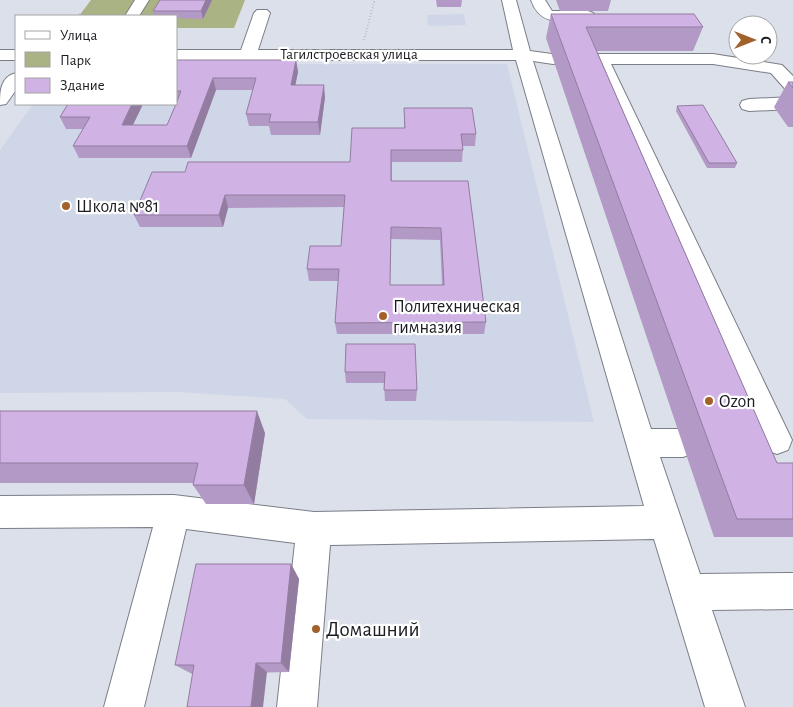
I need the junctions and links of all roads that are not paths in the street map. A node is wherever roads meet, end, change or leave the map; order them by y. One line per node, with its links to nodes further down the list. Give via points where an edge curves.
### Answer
1 (142, 0): 5 (street)
2 (509, 0): 9 (street)
3 (538, 0): 6 (street, via 548,15)
4 (262, 14): 8 (street)
5 (133, 15)
6 (589, 16)
7 (178, 54): 8 (street, Тагилстроевская улица)
8 (248, 54): 9 (street, Тагилстроевская улица)
9 (523, 54): 12 (street, Тагилстроевская улица); 20 (street)
10 (0, 55): 11 (street)
11 (15, 55)
12 (553, 59)
13 (15, 79): 15 (street)
14 (793, 87): 18 (street, via 776,69 722,59 592,59)
15 (0, 100)
16 (793, 103): 17 (street)
17 (749, 105)
18 (785, 440): 19 (street)
19 (745, 441)
20 (640, 443): 21 (street); 24 (street)
21 (683, 443)
22 (174, 510): 23 (street); 25 (street); 28 (street)
23 (0, 512)
24 (665, 522): 25 (street); 27 (street)
25 (314, 529): 29 (street)
26 (793, 591): 27 (street)
27 (689, 592): 30 (street)
28 (124, 707)
29 (297, 707)
30 (725, 707)

